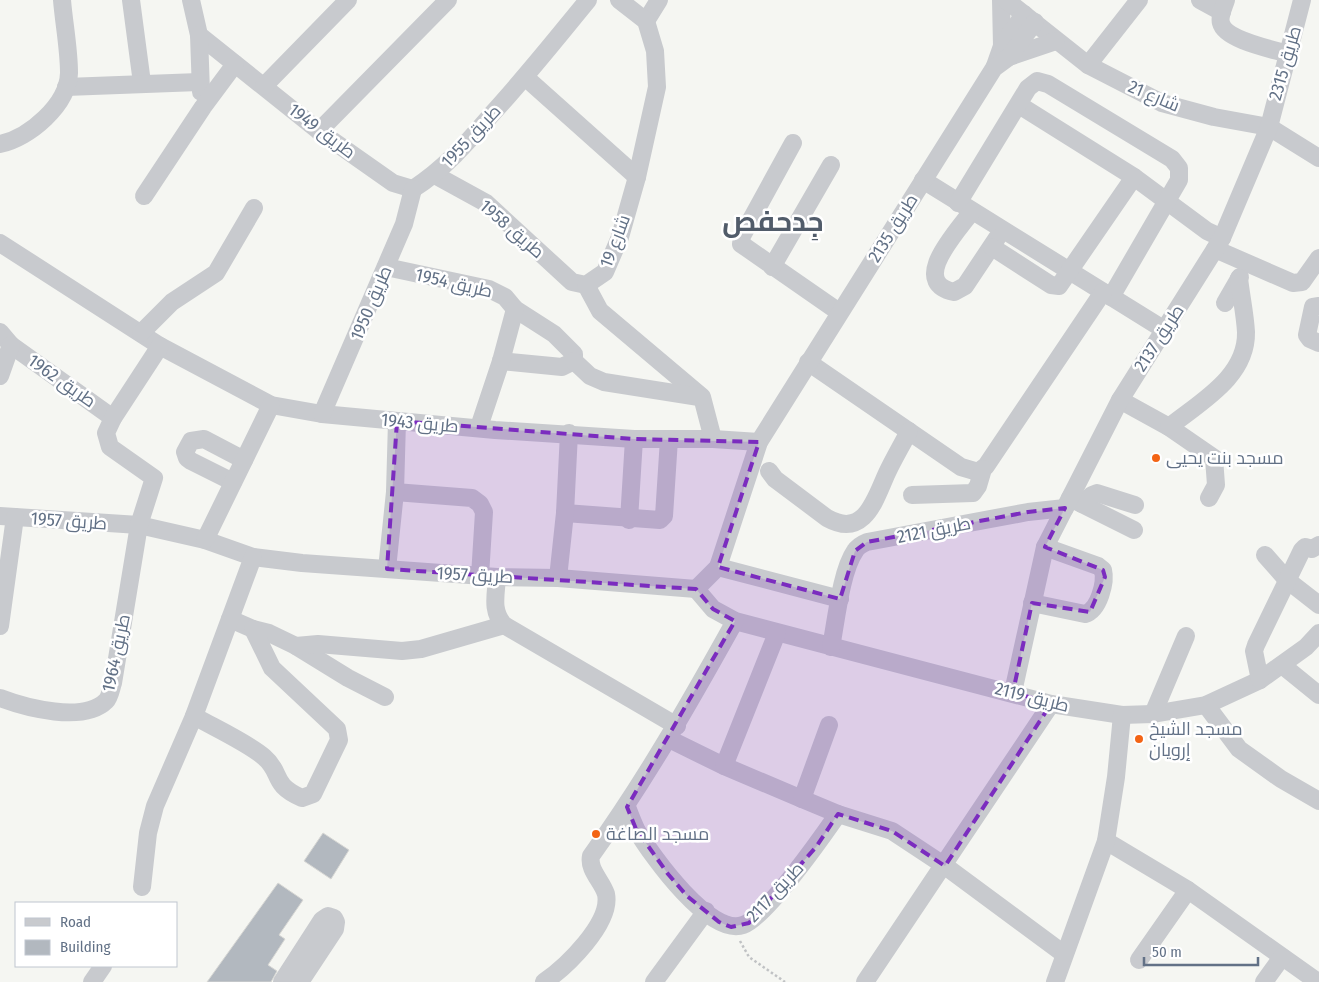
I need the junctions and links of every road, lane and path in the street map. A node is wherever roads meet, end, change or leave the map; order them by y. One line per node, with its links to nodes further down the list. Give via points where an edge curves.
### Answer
1 (62, 0): 28 (street, via 69,74)
2 (131, 0): 26 (street)
3 (191, 0): 18 (street)
4 (348, 0): 15 (street)
5 (448, 0): 32 (street)
6 (588, 0): 24 (street, طريق 1955)
7 (619, 0): 17 (street)
8 (659, 0): 17 (street)
9 (1001, 0): 20 (street)
10 (1006, 0): 16 (street, شارع 21)
11 (1139, 0): 23 (street)
12 (1200, 0): 14 (street)
13 (1302, 0): 21 (street, طريق 2315)
14 (1224, 6): 21 (street, via 1220,21 1223,29 1232,36)
15 (329, 8): 27 (street)
16 (1030, 18): 19 (street, شارع 21); 20 (street)
17 (646, 21): 38 (street, شارع 19, via 654,51 657,87)
18 (199, 35): 22 (street, طريق 1949); 25 (street)
19 (1056, 41): 20 (street); 23 (street, شارع 21)
20 (1006, 52): 40 (street, طريق 2135)
21 (1288, 54): 31 (street, طريق 2315)
22 (236, 64): 27 (street, طريق 1949); 30 (street)
23 (1088, 64): 31 (street, شارع 21, via 1162,103)
24 (525, 78): 37 (street, طريق 1955); 38 (street)
25 (199, 82): 26 (street); 30 (street)
26 (142, 83): 28 (street)
27 (264, 86): 32 (street, طريق 1949)
28 (66, 87): 34 (street, via 31,131)
29 (1019, 105): 39 (street); 43 (street, via 1030,85 1041,81 1172,159 1180,174); 44 (street)
30 (203, 107): 42 (street)
31 (1269, 127): 35 (street, شارع 21); 48 (street, طريق 2137)
32 (319, 131): 41 (street, طريق 1949, via 394,183)
33 (793, 143): 52 (street, via 741,240 744,248)
34 (0, 144)
35 (1319, 158)
36 (830, 165): 52 (street)
37 (435, 175): 41 (street, طريق 1955); 55 (street, طريق 1958, via 486,203 572,282)
38 (637, 177): 55 (street, شارع 19, via 620,237 605,272)
39 (1134, 177): 43 (street); 54 (street)
40 (923, 180): 44 (street); 60 (street, طريق 2135)
41 (413, 189): 51 (street, طريق 1950, via 407,215)
42 (144, 196)
43 (1167, 201): 48 (street); 56 (street)
44 (965, 207): 46 (street); 49 (street, via 935,265 937,284 947,290 960,291)
45 (254, 208): 62 (street, via 216,273 172,302)
46 (1002, 230): 49 (street); 54 (street)
47 (0, 243): 62 (street, طريق 1943)
48 (1219, 243): 53 (street); 61 (street, طريق 2137)
49 (992, 247): 54 (street, via 1055,287 1062,284)
50 (1319, 258): 53 (street, via 1302,282 1293,283)
51 (386, 267): 59 (street, طريق 1954, via 489,289 505,296); 73 (street, طريق 1950)
52 (772, 267): 60 (street)
53 (1243, 271): 57 (street); 77 (street, via 1246,331 1236,367 1230,379)
54 (1071, 272): 56 (street)
55 (586, 285): 70 (street, شارع 19, via 600,311)
56 (1107, 295): 61 (street); 86 (street)
57 (1225, 303)
58 (1319, 306): 64 (street, via 1313,307 1307,335)
59 (514, 309): 66 (street, طريق 1954); 67 (street, طريق 1954, via 560,339 572,350)
60 (839, 312): 68 (street, طريق 2135)
61 (1163, 329): 71 (street, طريق 2137)
62 (141, 333): 65 (street, طريق 1943)
63 (5, 339): 69 (street, طريق 1962); 74 (street, طريق 1962)
64 (1319, 343)
65 (160, 346): 72 (street, طريق 1943); 74 (street)
66 (501, 361): 67 (street, via 562,367); 76 (street, طريق 1954)
67 (574, 361): 70 (street, طريق 1954, via 590,376 604,382)
68 (808, 362): 78 (street); 83 (street, طريق 2135)
69 (0, 376)
70 (702, 397): 82 (street)
71 (1120, 400): 77 (street); 91 (street, طريق 2137)
72 (271, 406): 73 (street, طريق 1943); 84 (street)
73 (322, 414): 75 (street, طريق 1943)
74 (113, 418): 96 (street, via 106,433 110,447 154,478)
75 (397, 421): 76 (street, طريق 1943); 88 (street)
76 (479, 427): 79 (street, طريق 1943)
77 (1169, 427): 90 (street, via 1214,458 1216,485)
78 (909, 431): 85 (street, via 874,504 863,517 845,524 826,518 769,471); 86 (street, via 966,470)
79 (569, 433): 80 (street, طريق 1943); 93 (street)
80 (634, 439): 81 (street, طريق 1943); 95 (street)
81 (669, 439): 82 (street, طريق 1943); 95 (street, via 664,516 660,520)
82 (713, 439): 83 (street, طريق 1943)
83 (759, 442): 85 (street)
84 (244, 460): 87 (street); 87 (street, via 204,439 191,441 185,452 191,461)
85 (753, 462): 103 (street)
86 (983, 470): 89 (street, via 972,493)
87 (233, 482): 98 (street)
88 (395, 492): 104 (street); 105 (street, via 472,498 480,504 484,512)
89 (912, 496)
90 (1209, 498)
91 (1072, 503): 92 (street, طريق 2121, via 1097,493); 97 (street); 100 (street, طريق 2137); 109 (street, طريق 2121, via 867,542 855,551)
92 (1135, 505)
93 (565, 513): 95 (street); 106 (street)
94 (7, 516): 96 (street, طريق 1957); 112 (street)
95 (629, 520)
96 (139, 526): 98 (street, طريق 1957); 127 (street, طريق 1964, via 108,699 88,712 76,714)
97 (1134, 530)
98 (205, 540): 102 (street, طريق 1957)
99 (1319, 545): 107 (street, via 1302,550)
100 (1045, 547): 110 (street, طريق 2137); 110 (street, via 1098,566 1105,577 1095,608 1085,614)
101 (1265, 555): 107 (street)
102 (253, 557): 104 (street, طريق 1957); 113 (street)
103 (718, 567): 108 (street); 109 (street)
104 (387, 569): 105 (street, طريق 1957)
105 (489, 576): 106 (street, طريق 1957); 115 (street, via 494,609)
106 (558, 578): 108 (street, طريق 1957)
107 (1287, 580): 111 (street); 123 (street, via 1254,651)
108 (696, 589): 114 (street, طريق 2119, via 713,609)
109 (840, 599): 121 (street, طريق 2121)
110 (1032, 603): 124 (street, طريق 2137)
111 (1319, 605)
112 (1, 618)
113 (230, 619): 116 (street); 132 (street)
114 (735, 621): 117 (street, طريق 2119); 134 (street)
115 (504, 625): 120 (street, via 422,649 318,644); 134 (street)
116 (253, 629): 120 (street); 132 (street, via 272,668 339,734 313,794 302,798 289,792 279,784 265,758)
117 (777, 633): 121 (street, طريق 2119); 135 (street)
118 (1319, 633): 122 (street, طريق 2119)
119 (1186, 636): 130 (street)
120 (296, 646): 126 (street)
121 (831, 647): 124 (street, طريق 2119)
122 (1282, 665): 123 (street, طريق 2119); 125 (street)
123 (1260, 680): 129 (street, طريق 2119)
124 (1013, 692): 128 (street, طريق 2119)
125 (1319, 695)
126 (385, 697)
127 (0, 698)
128 (1051, 704): 131 (street, طريق 2119); 141 (street)
129 (1206, 705): 130 (street, طريق 2119); 137 (street, via 1239,749)
130 (1152, 714): 131 (street, طريق 2119)
131 (1122, 715): 140 (street)
132 (194, 716): 142 (street, via 155,806)
133 (829, 725): 136 (street)
134 (673, 732): 135 (street); 138 (street)
135 (724, 766): 136 (street)
136 (802, 799): 139 (street)
137 (1319, 801)
138 (627, 807): 144 (street, طريق 2117, via 636,829 668,874 687,896); 154 (street, via 591,856 591,866 606,893 602,921 578,950)
139 (838, 814): 141 (street, via 892,831); 145 (street, طريق 2117, via 816,847 762,911 749,923)
140 (1106, 841): 143 (street); 146 (street)
141 (945, 866): 146 (street); 157 (street)
142 (142, 887)
143 (1188, 890): 147 (street); 148 (street)
144 (706, 911): 145 (street, طريق 2117); 155 (street)
145 (731, 927): 156 (path, via 749,957)
146 (1064, 954): 158 (street)
147 (1282, 957): 150 (street); 159 (street)
148 (1139, 960)
149 (102, 967): 151 (street)
150 (1317, 979)
151 (92, 982)
152 (282, 982): 153 (street, via 322,920 328,916 334,918 335,929)
153 (300, 982)
154 (544, 982)
155 (654, 982)
156 (785, 982)
157 (865, 982)
158 (1055, 982)
159 (1264, 982)

